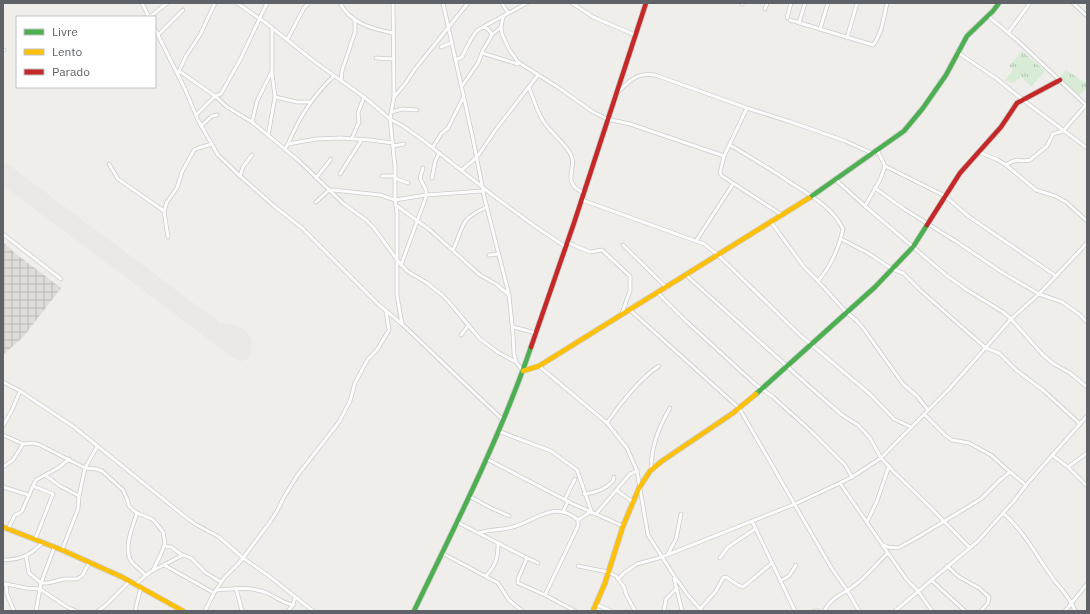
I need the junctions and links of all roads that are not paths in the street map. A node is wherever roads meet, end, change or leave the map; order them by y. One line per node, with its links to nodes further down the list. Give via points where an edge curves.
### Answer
1 (142, 3): 29 (street)
2 (167, 3): 30 (street)
3 (215, 3): 59 (street)
4 (237, 3): 34 (street)
5 (267, 3): 34 (street)
6 (309, 3): 49 (street)
7 (340, 3): 35 (street)
8 (393, 3): 43 (street)
9 (442, 3): 41 (street)
10 (468, 3): 41 (street)
11 (502, 3): 28 (street)
12 (527, 3): 28 (street)
13 (572, 3): 25 (street)
14 (581, 3): 25 (street)
15 (646, 3): 46 (street)
16 (767, 3): 27 (street)
17 (791, 3): 36 (street, via 788,19)
18 (805, 3): 36 (street)
19 (828, 3): 40 (street)
20 (857, 3): 48 (street)
21 (888, 3): 48 (street, via 874,44)
22 (999, 3): 31 (street)
23 (1030, 3): 44 (street)
24 (1074, 3): 32 (street)
25 (578, 7): 46 (street, via 593,17)
26 (183, 10): 47 (street)
27 (765, 10)
28 (508, 13): 33 (street)
29 (148, 16)
30 (150, 16)
31 (988, 16): 44 (street); 52 (street, via 967,36)
32 (1087, 16)
33 (503, 17): 37 (street); 38 (street)
34 (260, 19): 39 (street); 67 (street, via 224,90)
35 (355, 21): 43 (street); 63 (street, via 355,32)
36 (799, 23): 40 (street)
37 (482, 27): 45 (street, via 487,28); 56 (street, via 476,32 462,57)
38 (501, 27): 45 (street); 57 (street, via 508,47)
39 (272, 28): 49 (street); 58 (street)
40 (820, 29): 48 (street)
41 (448, 30): 50 (street); 71 (street)
42 (156, 31): 47 (street)
43 (393, 33): 55 (street)
44 (1008, 33): 62 (street)
45 (492, 35): 53 (street)
46 (635, 35): 66 (street)
47 (158, 36): 59 (street)
48 (847, 38)
49 (287, 40): 61 (street)
50 (451, 42): 51 (street); 56 (street)
51 (441, 47)
52 (957, 52): 72 (street); 96 (street, via 946,76 906,129)
53 (482, 53): 57 (street); 64 (street)
54 (376, 58): 55 (street)
55 (393, 59): 71 (street)
56 (456, 60): 64 (street)
57 (520, 64): 60 (street)
58 (272, 71): 69 (street); 82 (street, via 257,101)
59 (179, 72): 67 (street); 78 (street)
60 (538, 75): 65 (street); 81 (street)
61 (334, 76): 63 (street); 73 (street)
62 (1060, 80): 72 (street); 74 (street)
63 (341, 81): 70 (street)
64 (462, 86): 68 (street)
65 (529, 88): 101 (street); 120 (street, via 545,124 571,155 572,181 576,190)
66 (617, 93): 75 (street, via 641,74 655,75); 81 (street)
67 (215, 96): 78 (street); 82 (street, via 227,108)
68 (464, 96): 93 (street, via 448,128 440,134); 101 (street)
69 (275, 97): 73 (street); 85 (street)
70 (364, 97): 80 (street); 86 (street, via 358,113 359,122)
71 (394, 97): 77 (street)
72 (1023, 100): 84 (street); 97 (street, via 1017,103 1002,127)
73 (310, 102): 89 (street)
74 (1086, 105): 84 (street)
75 (747, 108): 92 (street); 96 (street)
76 (418, 110): 77 (street, via 402,109)
77 (392, 112): 80 (street)
78 (196, 115): 83 (street)
79 (217, 115): 83 (street, via 212,116)
80 (390, 119): 90 (street); 93 (street)
81 (607, 119): 100 (street, via 630,124); 120 (street)
82 (252, 122): 85 (street)
83 (201, 126): 88 (street)
84 (1063, 131): 94 (street); 104 (street, via 1053,134 1046,146 1030,160 1015,159)
85 (268, 136): 95 (street)
86 (352, 138): 87 (street); 89 (street, via 316,139)
87 (362, 139): 90 (street); 108 (street)
88 (212, 144): 109 (street, via 218,155); 130 (street, via 194,150)
89 (288, 144): 95 (street)
90 (393, 144): 91 (street); 111 (street)
91 (404, 144)
92 (730, 145): 100 (street); 122 (street)
93 (433, 147): 98 (street)
94 (1087, 148)
95 (285, 149): 112 (street)
96 (875, 152): 105 (street); 114 (street)
97 (979, 152): 104 (street); 123 (street, via 960,173)
98 (439, 153): 107 (street); 113 (street)
99 (252, 155): 109 (street)
100 (724, 156): 116 (street, via 720,173)
101 (477, 157): 107 (street); 119 (street)
102 (331, 159): 112 (street)
103 (109, 164): 130 (street, via 118,179)
104 (1006, 165): 133 (street, via 1036,190 1066,202)
105 (885, 166): 117 (street); 123 (street)
106 (423, 168): 121 (street, via 420,178)
107 (462, 170): 119 (street)
108 (340, 174)
109 (240, 176): 160 (street, via 302,228)
110 (382, 176): 111 (street)
111 (395, 177): 115 (street); 124 (street)
112 (316, 178): 118 (street)
113 (432, 178)
114 (836, 180): 122 (street); 128 (street)
115 (408, 183)
116 (733, 184): 131 (street); 139 (street)
117 (875, 188): 128 (street); 135 (street)
118 (329, 190): 124 (street, via 380,195); 126 (street); 148 (street, via 374,228)
119 (483, 190): 121 (street); 129 (street); 141 (street, via 536,227)
120 (584, 193): 125 (street)
121 (426, 195): 124 (street); 132 (street)
122 (812, 196): 131 (street); 138 (street, via 841,224)
123 (945, 196): 135 (street); 152 (street, via 968,216)
124 (395, 200): 127 (street)
125 (582, 200): 139 (street); 141 (street)
126 (316, 202)
127 (397, 206): 132 (street); 148 (street)
128 (865, 206): 143 (street)
129 (487, 207): 144 (street, via 474,213 464,222); 145 (street)
130 (164, 211): 137 (street)
131 (782, 215): 134 (street)
132 (417, 221): 144 (street); 149 (street)
133 (1087, 221)
134 (771, 222): 147 (street); 154 (street, via 804,266)
135 (928, 224): 143 (street); 157 (street)
136 (3, 234): 153 (street)
137 (168, 237)
138 (841, 239): 150 (street); 154 (street, via 826,271)
139 (696, 241): 147 (street)
140 (1087, 243): 152 (street)
141 (567, 244): 162 (street, via 590,252 602,250 630,276 630,291); 168 (street)
142 (623, 245): 155 (street)
143 (913, 247): 150 (street); 163 (street, via 946,276)
144 (453, 250): 158 (street, via 480,275)
145 (498, 254): 146 (street); 158 (street)
146 (490, 255)
147 (718, 255): 151 (street); 170 (street)
148 (398, 261): 149 (street); 165 (street, via 397,295)
149 (401, 265): 166 (street, via 407,272 441,294)
150 (892, 269): 161 (street); 171 (street, via 907,276)
151 (686, 275): 155 (street); 175 (street)
152 (1056, 276): 157 (street)
153 (61, 279)
154 (818, 280): 161 (street)
155 (666, 288): 156 (street)
156 (658, 293): 159 (street); 179 (street)
157 (1040, 294): 163 (street); 164 (street, via 1062,302)
158 (509, 295): 167 (street)
159 (630, 310): 162 (street); 182 (street)
160 (386, 311): 165 (street); 258 (street, via 389,330 363,368 339,422 297,476 274,518)
161 (846, 312): 170 (street); 183 (street, via 863,328 903,384 918,396)
162 (622, 315): 173 (street)
163 (1011, 319): 171 (street); 178 (street, via 1043,355)
164 (1087, 322)
165 (402, 324): 186 (street)
166 (469, 325): 169 (street); 172 (street, via 480,339 499,354)
167 (512, 328): 168 (street); 172 (street)
168 (536, 333): 176 (street)
169 (461, 335)
170 (810, 344): 175 (street); 190 (street, via 871,395 894,419)
171 (986, 348): 183 (street); 188 (street, via 999,353)
172 (516, 362): 176 (street)
173 (539, 366): 176 (street); 187 (street)
174 (660, 366): 187 (street, via 629,395)
175 (786, 366): 179 (street); 197 (street, via 842,415 858,425 870,438)
176 (523, 371): 186 (street)
177 (3, 382): 180 (street)
178 (1087, 387)
179 (762, 390): 182 (street); 209 (street, via 812,432 845,465)
180 (20, 391): 189 (street); 194 (street, via 74,427)
181 (670, 408): 204 (street, via 655,439)
182 (740, 408): 204 (street); 226 (street)
183 (928, 410): 184 (street)
184 (924, 414): 190 (street); 206 (street, via 952,440 978,447)
185 (1087, 416): 188 (street)
186 (503, 420): 191 (street)
187 (607, 423): 205 (street, via 629,450)
188 (1080, 424): 196 (street)
189 (3, 426)
190 (911, 427): 197 (street)
191 (498, 431): 198 (street); 219 (street, via 556,454 576,470)
192 (3, 436): 193 (street)
193 (23, 444): 199 (street, via 40,445); 201 (street, via 13,460)
194 (97, 447): 203 (street); 258 (street, via 183,515 214,534)
195 (1087, 452): 202 (street)
196 (1052, 455): 202 (street); 212 (street)
197 (881, 458): 200 (street); 209 (street)
198 (486, 459): 223 (street); 224 (street)
199 (69, 460): 203 (street); 207 (street)
200 (889, 466): 236 (street); 238 (street)
201 (3, 467)
202 (1068, 467): 215 (street)
203 (85, 468): 222 (street); 229 (street, via 102,471 116,482 126,495 129,506)
204 (651, 470): 217 (street)
205 (637, 471): 217 (street); 218 (street, via 630,474)
206 (1010, 472): 212 (street); 236 (street, via 981,499)
207 (45, 475): 213 (street, via 37,479); 222 (street)
208 (614, 477): 214 (street)
209 (852, 477): 211 (street)
210 (575, 479): 224 (street)
211 (840, 483): 226 (street); 238 (street)
212 (1026, 485): 230 (street)
213 (33, 486): 221 (street); 244 (street, via 53,494)
214 (608, 486): 219 (street); 220 (street)
215 (1087, 486)
216 (3, 487): 221 (street)
217 (640, 488): 225 (street); 257 (street, via 648,535)
218 (616, 490): 220 (street); 225 (street)
219 (584, 494): 228 (street)
220 (612, 494): 231 (street)
221 (29, 495): 241 (street, via 22,511 15,515)
222 (79, 496): 251 (street, via 78,509)
223 (469, 496): 233 (street); 237 (street)
224 (566, 500): 227 (street); 228 (street)
225 (633, 502): 239 (street)
226 (795, 504): 235 (street); 286 (street)
227 (563, 512): 234 (street); 243 (street, via 551,511 513,527)
228 (591, 512): 231 (street); 234 (street)
229 (137, 513): 248 (street, via 152,519 162,530); 272 (street, via 130,535 129,549 131,560)
230 (1003, 513): 250 (street); 291 (street, via 1014,522)
231 (596, 514): 239 (street)
232 (681, 514): 253 (street, via 676,539)
233 (509, 516)
234 (578, 520): 289 (street, via 578,526)
235 (752, 521): 242 (street); 253 (street)
236 (944, 521): 247 (street, via 902,546 892,548); 250 (street)
237 (457, 522): 243 (street); 252 (street)
238 (867, 522): 247 (street)
239 (623, 526): 270 (street)
240 (3, 527): 241 (street)
241 (8, 529): 244 (street)
242 (755, 529): 260 (street, via 728,547); 264 (street)
243 (479, 533): 246 (street)
244 (36, 540): 245 (street)
245 (42, 543): 249 (street); 255 (street)
246 (498, 543): 259 (street); 273 (street, via 498,556)
247 (883, 545): 254 (street)
248 (165, 546): 256 (street, via 171,547); 269 (street)
249 (54, 548): 251 (street); 279 (street)
250 (970, 548): 268 (street)
251 (62, 550): 262 (street)
252 (442, 553): 273 (street); 305 (street)
253 (668, 554): 257 (street)
254 (888, 554): 286 (street, via 856,585); 288 (street)
255 (26, 556): 261 (street); 279 (street, via 29,573)
256 (182, 556): 265 (street); 278 (street, via 191,558 206,574)
257 (662, 557): 271 (street); 274 (street, via 636,564)
258 (243, 558): 278 (street); 290 (street)
259 (527, 558): 263 (street); 289 (street, via 518,583)
260 (720, 558)
261 (3, 560)
262 (89, 563): 276 (street); 279 (street, via 82,576 77,579)
263 (538, 563)
264 (772, 563): 277 (street); 294 (street, via 743,587 724,577)
265 (164, 565): 269 (street); 287 (street)
266 (796, 565): 277 (street, via 789,576)
267 (578, 566): 270 (street)
268 (947, 566): 275 (street); 321 (street, via 989,597 988,603)
269 (153, 570): 272 (street)
270 (608, 572): 274 (street); 293 (street)
271 (673, 574): 284 (street); 294 (street)
272 (145, 575): 282 (street)
273 (486, 576): 306 (street, via 498,583 509,600)
274 (618, 579): 310 (street)
275 (931, 580): 288 (street); 320 (street)
276 (130, 581): 282 (street); 298 (street)
277 (780, 581): 313 (street)
278 (221, 582): 287 (street)
279 (41, 583): 285 (street)
280 (4, 584): 285 (street); 295 (street)
281 (1087, 584): 291 (street)
282 (138, 586): 299 (street); 300 (street)
283 (236, 588): 287 (street); 292 (street, via 263,592 283,603); 302 (street)
284 (677, 588): 311 (street, via 666,599); 312 (street)
285 (40, 589): 296 (street); 297 (street)
286 (847, 590): 316 (street, via 835,597); 317 (street)
287 (215, 591): 301 (street)
288 (918, 591): 318 (street); 319 (street)
289 (545, 595): 307 (street)
290 (295, 597): 292 (street); 304 (street)
291 (1072, 602): 322 (street); 323 (street)
292 (293, 605): 303 (street)
293 (597, 605): 308 (street); 309 (street)
294 (701, 610)
295 (14, 611)
296 (36, 611)
297 (76, 611)
298 (98, 611)
299 (135, 611)
300 (183, 611)
301 (205, 611)
302 (242, 611)
303 (288, 611)
304 (313, 611)
305 (414, 611)
306 (522, 611)
307 (575, 611)
308 (594, 611)
309 (611, 611)
310 (635, 611)
311 (664, 611)
312 (682, 611)
313 (795, 611)
314 (814, 611): 315 (street)
315 (818, 611)
316 (824, 611)
317 (859, 611)
318 (895, 611)
319 (932, 611)
320 (965, 611)
321 (981, 611)
322 (1065, 611)
323 (1075, 611)

